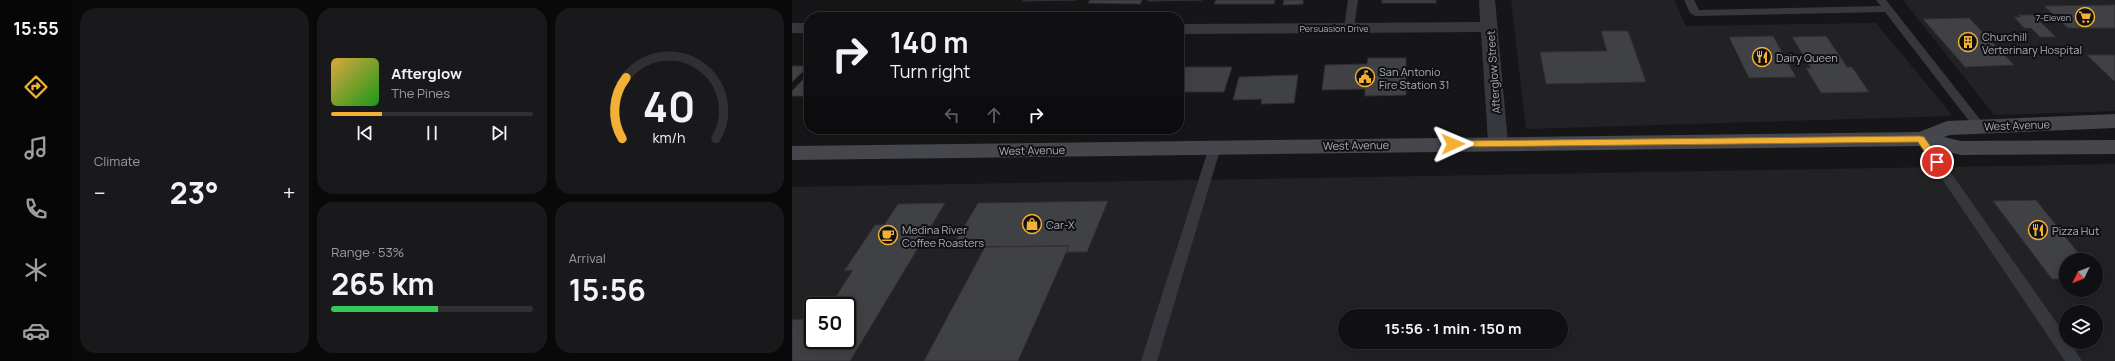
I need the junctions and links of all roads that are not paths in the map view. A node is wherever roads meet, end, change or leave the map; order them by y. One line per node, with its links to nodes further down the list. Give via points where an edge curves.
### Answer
1 (1354, 0): 9 (lane)
2 (1487, 0): 6 (street, Afterglow Street)
3 (1689, 0): 5 (lane, via 1695,13)
4 (1881, 0): 5 (lane)
5 (1889, 9): 12 (lane)
6 (1490, 27): 9 (street, Persuasion Drive); 14 (street, Afterglow Street)
7 (792, 28): 8 (street)
8 (804, 28)
9 (1349, 28): 10 (street, Persuasion Drive)
10 (1184, 29)
11 (2115, 121): 12 (main road, West Avenue)
12 (1980, 127): 13 (main road, West Avenue, via 1947,128)
13 (1920, 139): 14 (main road, West Avenue); 16 (main road, West Avenue, via 1961,148); 19 (lane)
14 (1498, 143): 15 (main road, West Avenue)
15 (1215, 147): 17 (main road, West Avenue); 18 (lane)
16 (2115, 147)
17 (792, 153)
18 (1149, 361)
19 (2074, 361)

